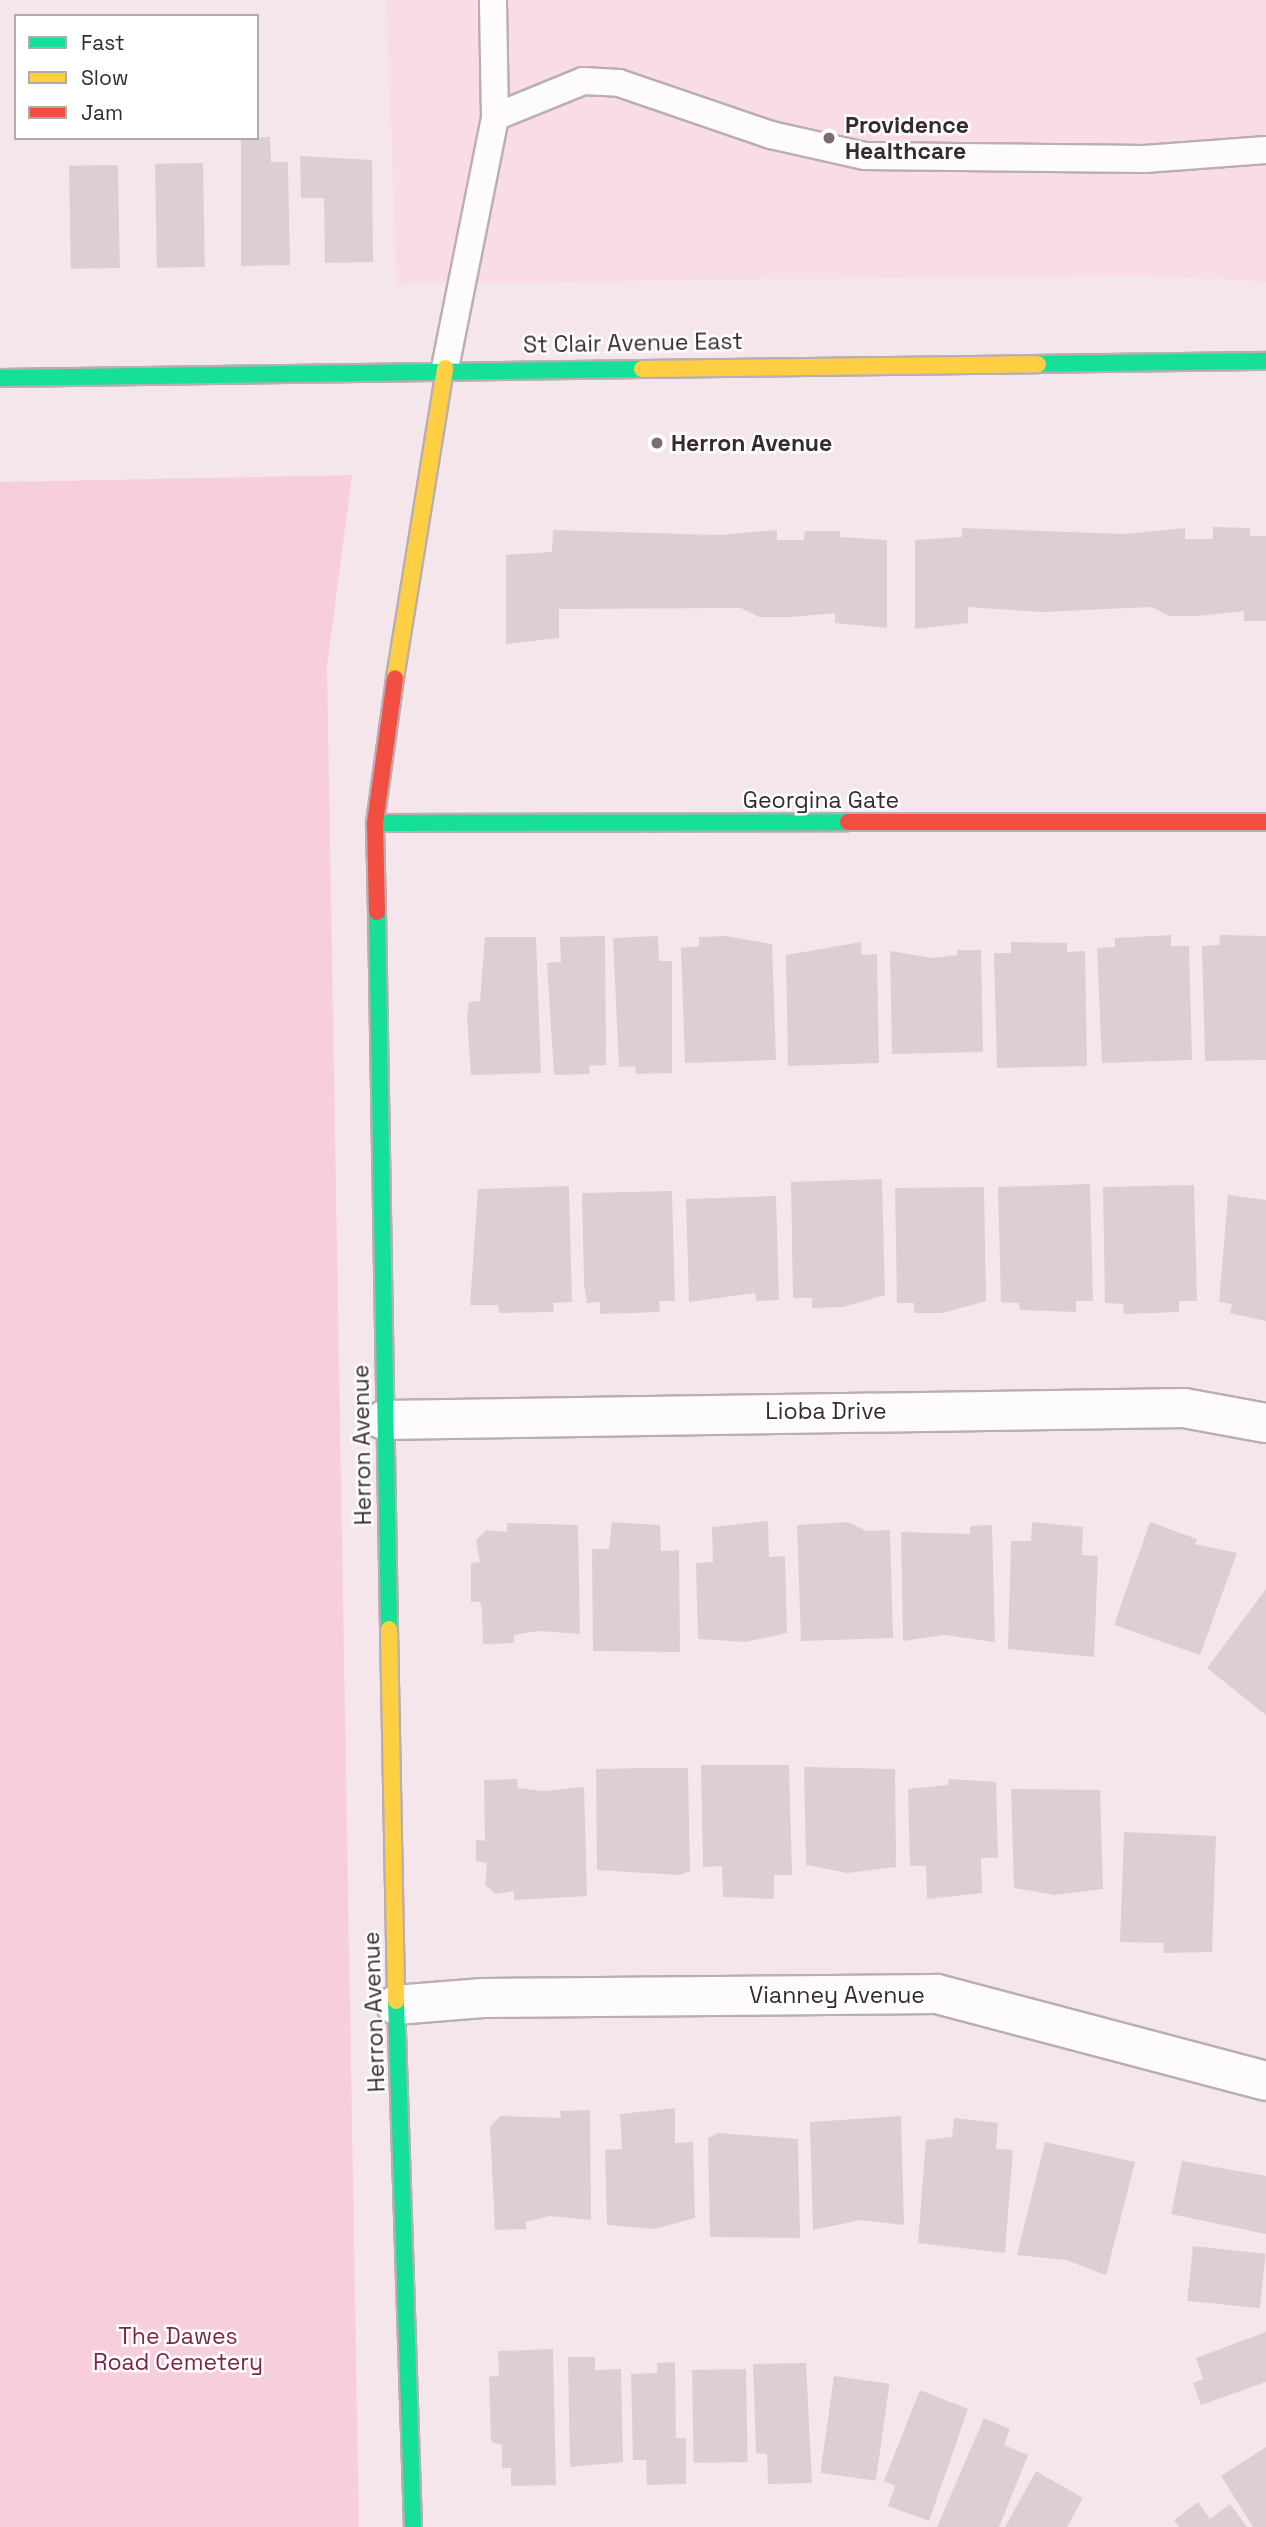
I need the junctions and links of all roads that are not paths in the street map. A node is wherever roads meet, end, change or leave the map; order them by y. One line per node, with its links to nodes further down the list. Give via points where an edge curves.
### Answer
1 (493, 0): 2 (lane)
2 (495, 117): 3 (lane, via 583,81 619,83 771,135 865,156 1144,159); 5 (lane)
3 (1266, 150)
4 (1266, 361): 5 (street, St Clair Avenue East)
5 (445, 368): 6 (street, St Clair Avenue East); 8 (street, Herron Avenue, via 424,477)
6 (0, 378)
7 (1266, 822): 8 (street, Georgina Gate)
8 (375, 823): 9 (street, Herron Avenue)
9 (384, 1420): 10 (street, Lioba Drive, via 1184,1408); 11 (street, Herron Avenue)
10 (1266, 1423)
11 (396, 2005): 12 (street, Vianney Avenue, via 483,1998 937,1994); 13 (street, Herron Avenue)
12 (1266, 2081)
13 (413, 2527)

